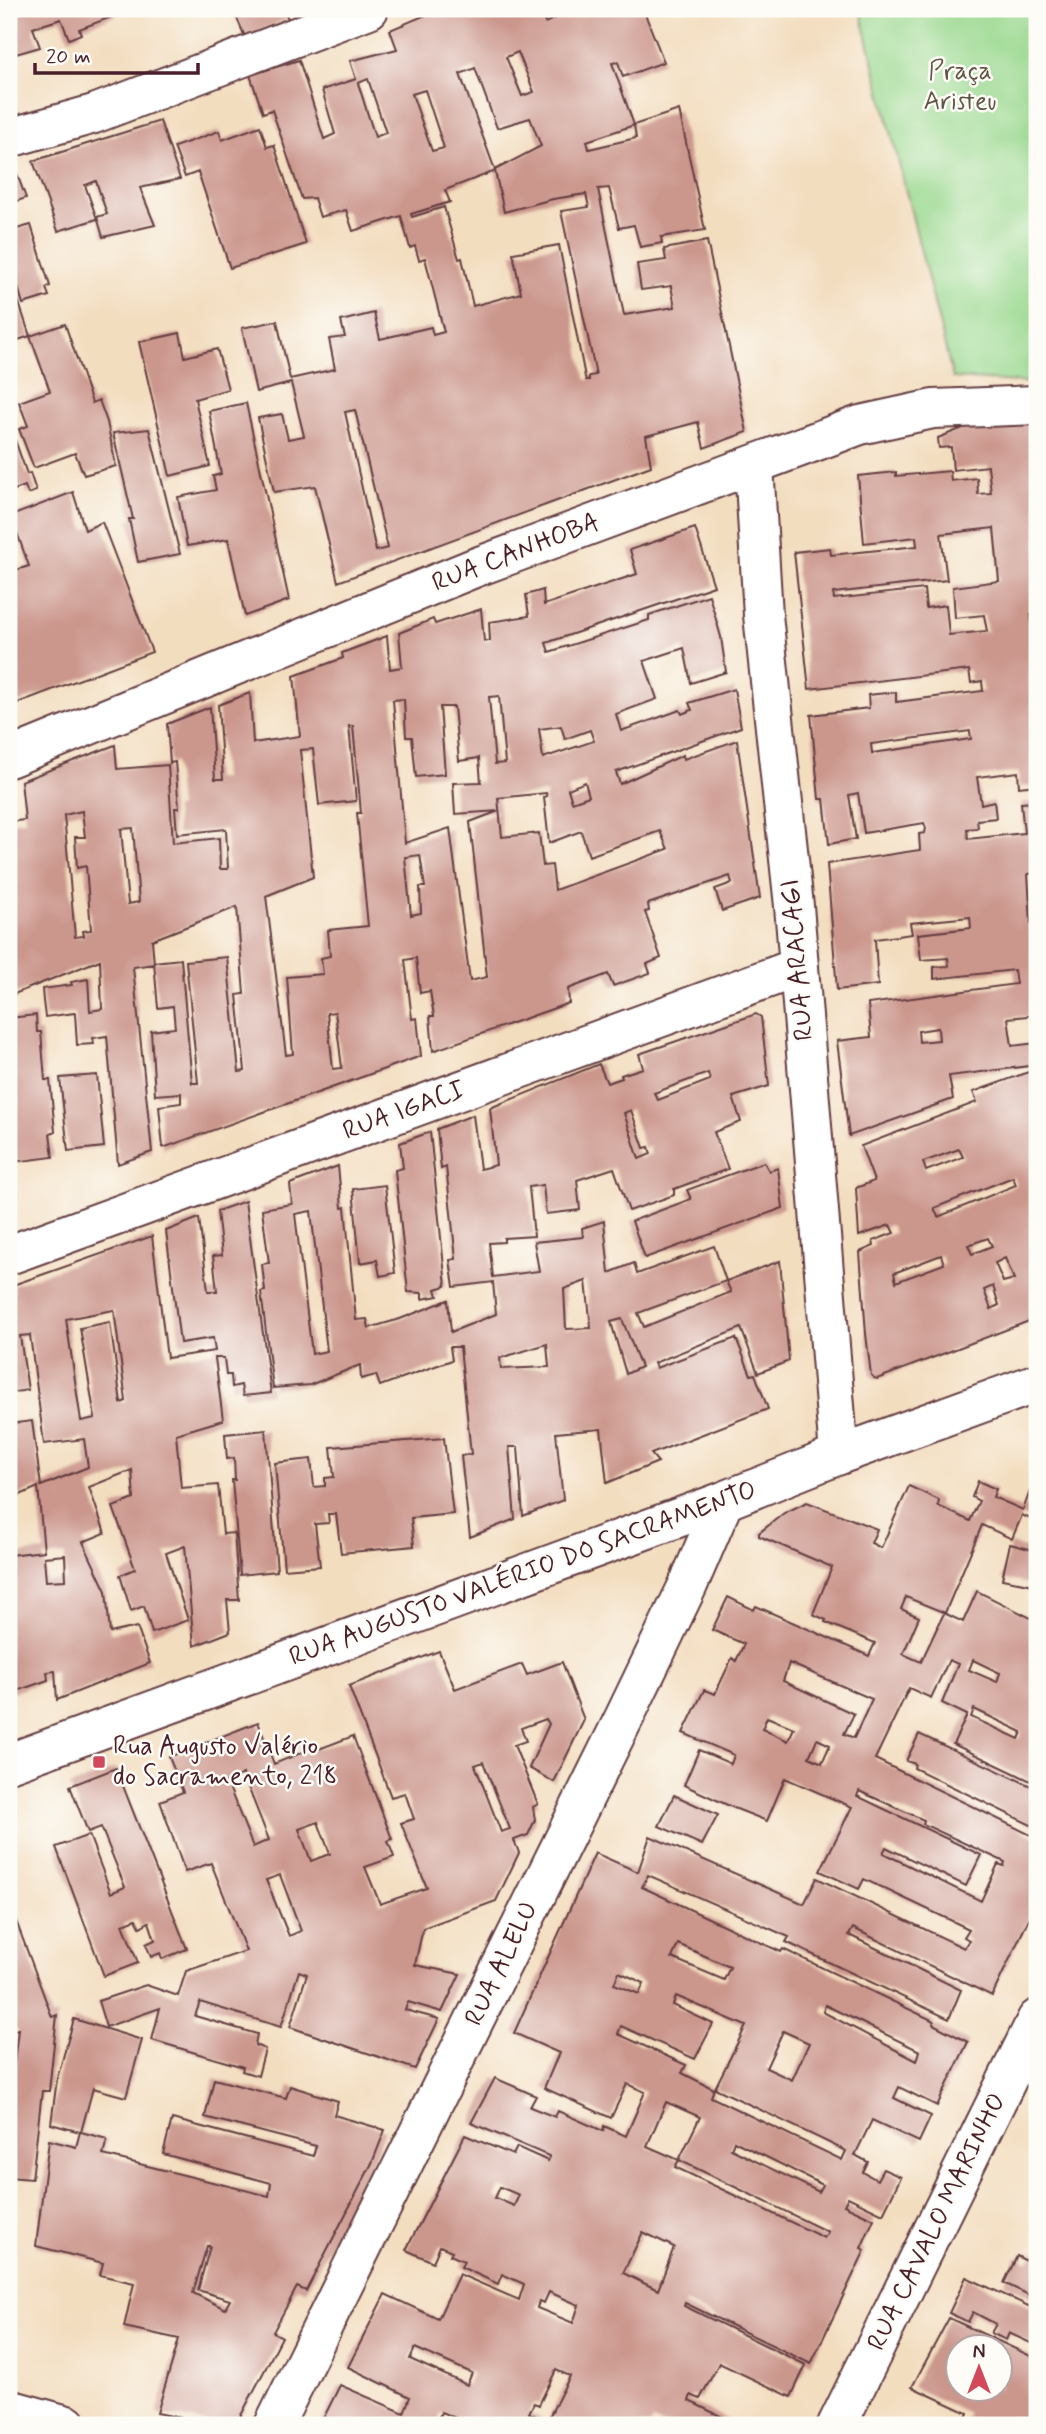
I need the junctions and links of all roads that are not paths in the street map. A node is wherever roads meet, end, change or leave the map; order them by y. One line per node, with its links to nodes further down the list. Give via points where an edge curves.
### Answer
1 (369, 9): 2 (street, via 94,114)
2 (9, 138)
3 (1037, 405): 4 (street, RUA CANHOBA, via 933,409 893,416)
4 (754, 465): 5 (street, RUA CANHOBA, via 474,568); 6 (street, RUA ARACAGI, via 763,615)
5 (9, 758)
6 (799, 967): 7 (street, RUA IGACI); 9 (street, RUA ARACAGI)
7 (9, 1255)
8 (1037, 1383): 9 (street, RUA AUGUSTO VALÉRIO DO SACRAMENTO)
9 (839, 1455): 10 (street, RUA AUGUSTO VALÉRIO DO SACRAMENTO)
10 (724, 1501): 11 (street, RUA AUGUSTO VALÉRIO DO SACRAMENTO); 15 (street, RUA ALELU, via 624,1717)
11 (9, 1763)
12 (1037, 2019): 16 (street, RUA CAVALO MARINHO)
13 (9, 2409): 14 (street)
14 (67, 2425)
15 (274, 2425)
16 (837, 2425)

